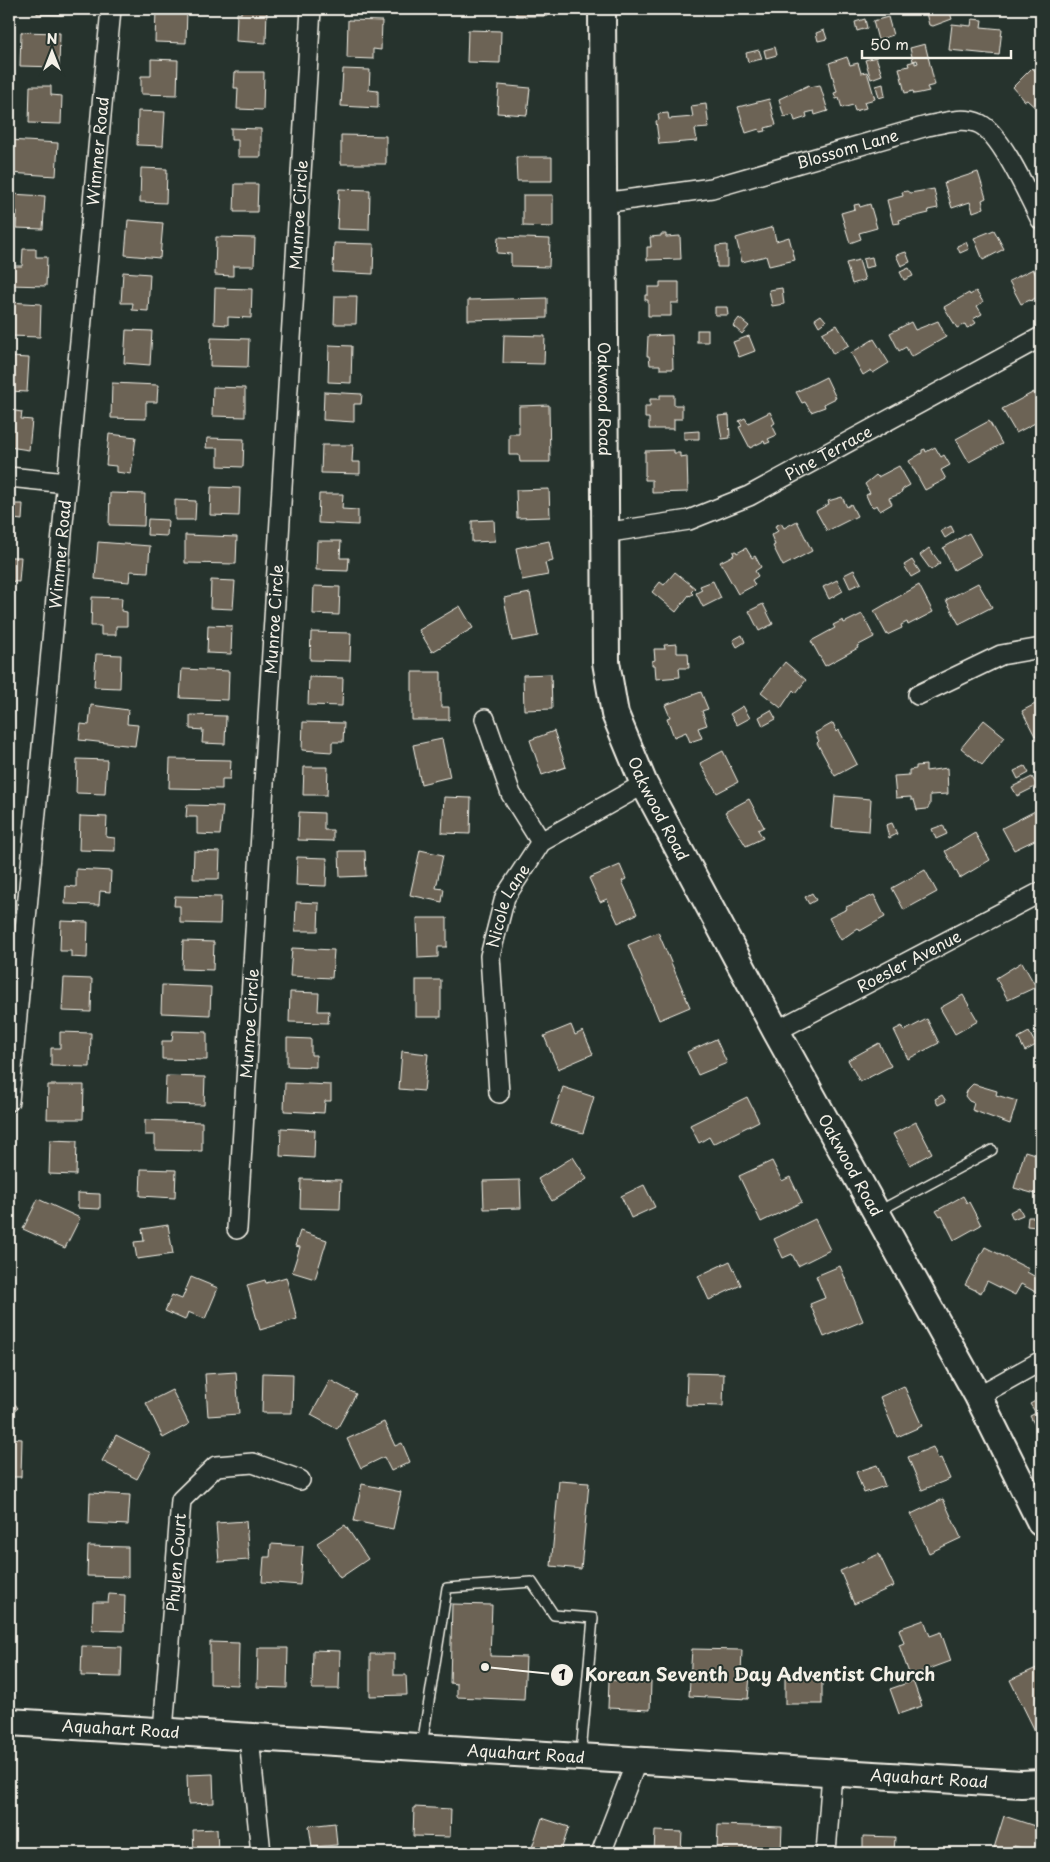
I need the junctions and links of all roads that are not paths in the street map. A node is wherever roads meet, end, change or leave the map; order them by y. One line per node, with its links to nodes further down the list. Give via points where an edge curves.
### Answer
1 (111, 9): 8 (street, Wimmer Road)
2 (311, 9): 21 (street, Munroe Circle)
3 (602, 9): 4 (street, Oakwood Road)
4 (603, 203): 5 (street, Blossom Lane, via 712,188 958,120 979,124 995,136); 9 (street, Oakwood Road)
5 (1041, 220)
6 (1041, 337): 9 (street, Pine Terrace, via 749,496 689,520)
7 (9, 477): 8 (street)
8 (66, 483): 18 (street, Wimmer Road)
9 (604, 533): 13 (street, Oakwood Road, via 606,662 615,714)
10 (1041, 648): 11 (street, via 1001,655)
11 (918, 694)
12 (485, 719): 14 (street, via 511,794)
13 (644, 784): 14 (street, Nicole Lane); 16 (street, Oakwood Road)
14 (541, 842): 17 (street, Nicole Lane, via 505,897 490,956)
15 (1041, 892): 16 (street, Roesler Avenue)
16 (776, 1031): 20 (street, Oakwood Road)
17 (499, 1093)
18 (9, 1101)
19 (992, 1150): 20 (lane)
20 (877, 1212): 23 (street, Oakwood Road)
21 (237, 1229)
22 (1041, 1361): 23 (street)
23 (978, 1396): 25 (street, Oakwood Road)
24 (300, 1480): 27 (street, Phylen Court, via 253,1462 216,1466 181,1500)
25 (1041, 1523)
26 (9, 1722): 27 (street, Aquahart Road)
27 (163, 1731): 28 (street, Aquahart Road)
28 (250, 1737): 29 (street, Aquahart Road); 34 (street)
29 (422, 1747): 30 (street, Aquahart Road); 30 (lane, via 446,1588 532,1582 554,1615 593,1618)
30 (581, 1756): 31 (street, Aquahart Road)
31 (637, 1760): 32 (street, Aquahart Road); 35 (street)
32 (832, 1773): 33 (street, Aquahart Road); 36 (street)
33 (1041, 1783)
34 (261, 1853)
35 (601, 1853)
36 (826, 1853)

